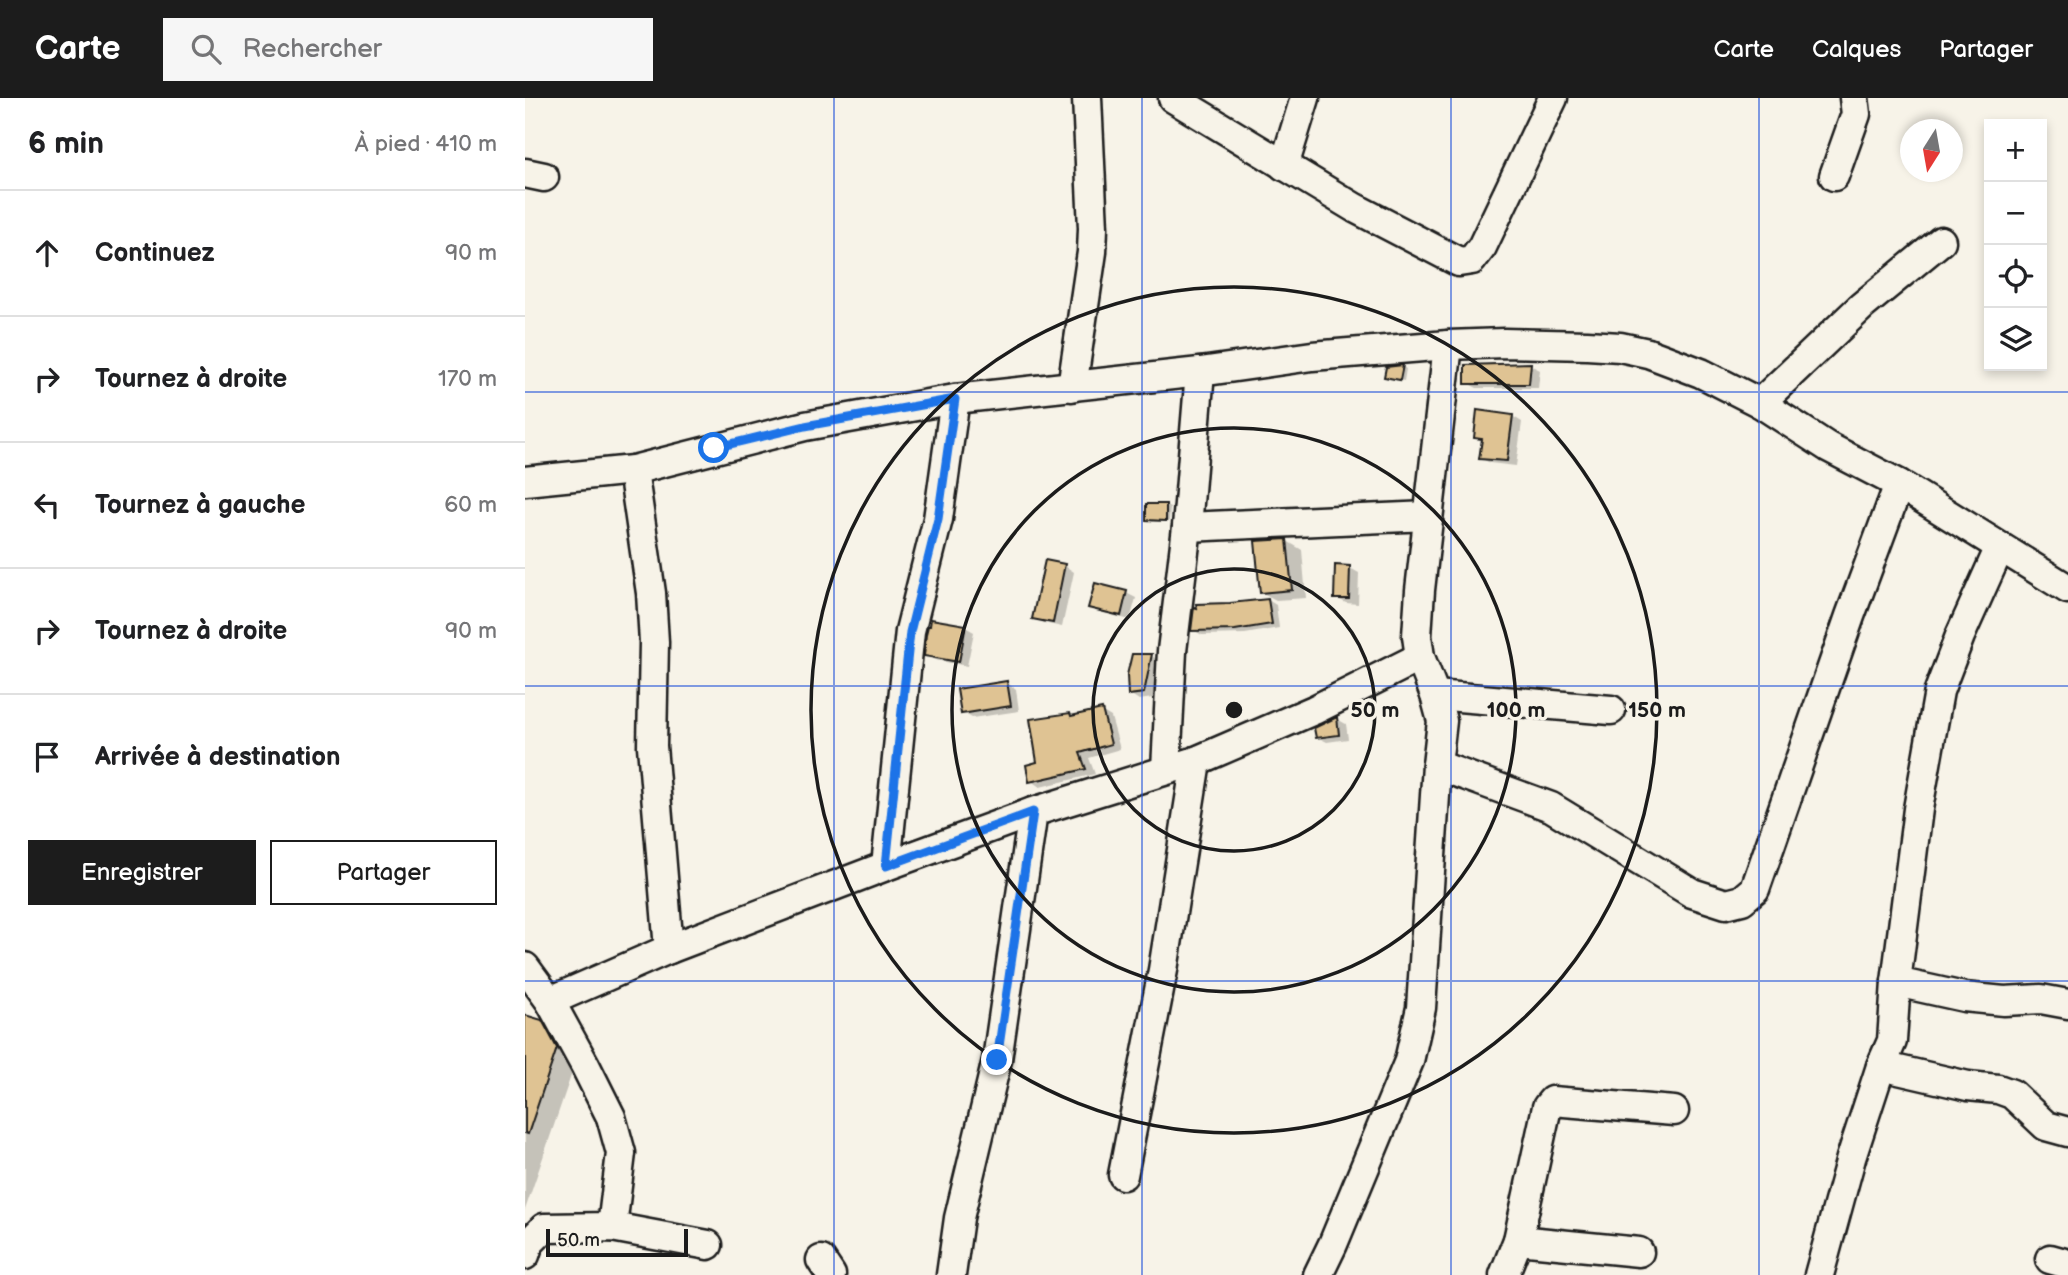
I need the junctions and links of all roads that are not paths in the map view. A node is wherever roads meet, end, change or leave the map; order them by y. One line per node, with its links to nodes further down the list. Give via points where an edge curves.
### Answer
1 (1087, 98): 11 (street, via 1092,252)
2 (1173, 98): 6 (street)
3 (1305, 98): 6 (street)
4 (1553, 98): 6 (street, via 1472,260 1459,262)
5 (1854, 98): 7 (street, via 1856,114)
6 (1284, 166)
7 (1834, 176)
8 (1941, 242): 13 (street, via 1862,306)
9 (1448, 345): 10 (street, via 1312,356); 13 (street, via 1620,347 1676,362); 17 (street)
10 (1200, 372): 11 (street); 18 (street)
11 (1072, 387): 12 (street)
12 (955, 399): 14 (street, via 805,426); 30 (street, via 938,519 910,632)
13 (1760, 403): 16 (street, via 1828,447)
14 (633, 470): 15 (street); 31 (street, via 651,593 652,746)
15 (525, 481)
16 (1899, 484): 19 (street); 27 (street, via 1755,889 1742,900 1726,904 1692,893 1551,807)
17 (1428, 516): 18 (street); 23 (street, via 1417,636)
18 (1187, 527): 28 (street, via 1172,651)
19 (2000, 547): 21 (street); 33 (street, via 1940,691 1918,809)
20 (2068, 562): 21 (street)
21 (2035, 567): 22 (street)
22 (2068, 589)
23 (1420, 657): 24 (street); 26 (street)
24 (1435, 695): 25 (street); 27 (street, via 1442,721)
25 (1611, 710)
26 (1196, 761): 28 (street); 39 (street, via 1163,970)
27 (1437, 765): 46 (street, via 1417,1035 1399,1088)
28 (1166, 769): 29 (street)
29 (1033, 812): 30 (street); 45 (street, via 997,1060 959,1218)
30 (886, 866): 31 (street)
31 (669, 950): 34 (street)
32 (525, 967): 34 (street)
33 (1896, 982): 35 (street, via 1965,997); 36 (street, via 1892,1041)
34 (550, 1001): 40 (street, via 611,1117 621,1153)
35 (2068, 1004)
36 (1881, 1066): 38 (street, via 1968,1086 1998,1088 2012,1094 2046,1126); 48 (street)
37 (1674, 1111): 41 (street, via 1552,1101)
38 (2068, 1132)
39 (1123, 1175)
40 (612, 1227): 42 (street); 44 (street, via 544,1228 529,1242)
41 (1518, 1240): 43 (street); 47 (street)
42 (708, 1245)
43 (1639, 1252)
44 (525, 1255)
45 (951, 1275)
46 (1318, 1275)
47 (1504, 1275)
48 (1819, 1275)

